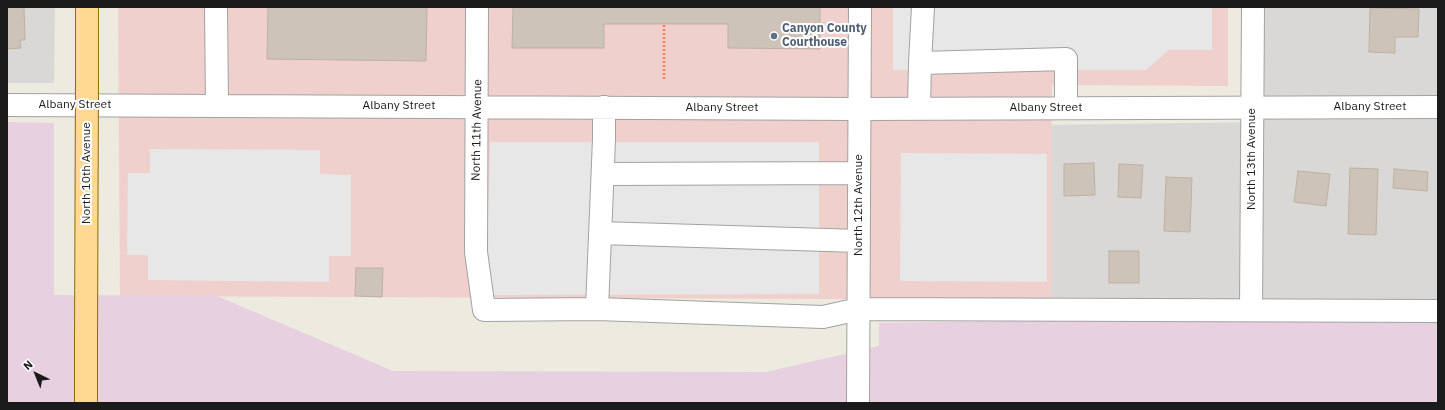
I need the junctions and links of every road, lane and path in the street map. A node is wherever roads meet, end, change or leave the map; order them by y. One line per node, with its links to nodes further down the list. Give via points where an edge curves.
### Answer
1 (87, 7): 27 (main road, North 10th Avenue, bridge)
2 (216, 7): 11 (street)
3 (477, 7): 12 (street, North 11th Avenue)
4 (860, 7): 18 (street, North 12th Avenue)
5 (923, 7): 8 (street)
6 (1253, 7): 17 (street, North 13th Avenue)
7 (664, 24): 9 (path)
8 (920, 63): 15 (street); 16 (street, via 1066,59)
9 (664, 79)
10 (7, 104): 11 (street, Albany Street)
11 (217, 105): 12 (street, Albany Street)
12 (477, 106): 13 (street, Albany Street); 23 (street, North 11th Avenue, via 476,252 484,310)
13 (604, 107): 18 (street, Albany Street); 20 (street)
14 (1438, 107): 17 (street, Albany Street)
15 (919, 108): 16 (street, Albany Street); 18 (street, Albany Street)
16 (1066, 108): 17 (street, Albany Street)
17 (1252, 108): 25 (street, North 13th Avenue)
18 (859, 109): 19 (street, North 12th Avenue)
19 (859, 173): 20 (street); 22 (street, North 12th Avenue)
20 (603, 174): 21 (street)
21 (600, 233): 22 (street); 23 (street)
22 (859, 241): 24 (street, North 12th Avenue)
23 (597, 309): 24 (street, via 823,317)
24 (859, 309): 25 (street); 28 (street, North 12th Avenue)
25 (1251, 310): 26 (street)
26 (1438, 311)
27 (86, 403)
28 (858, 403)

